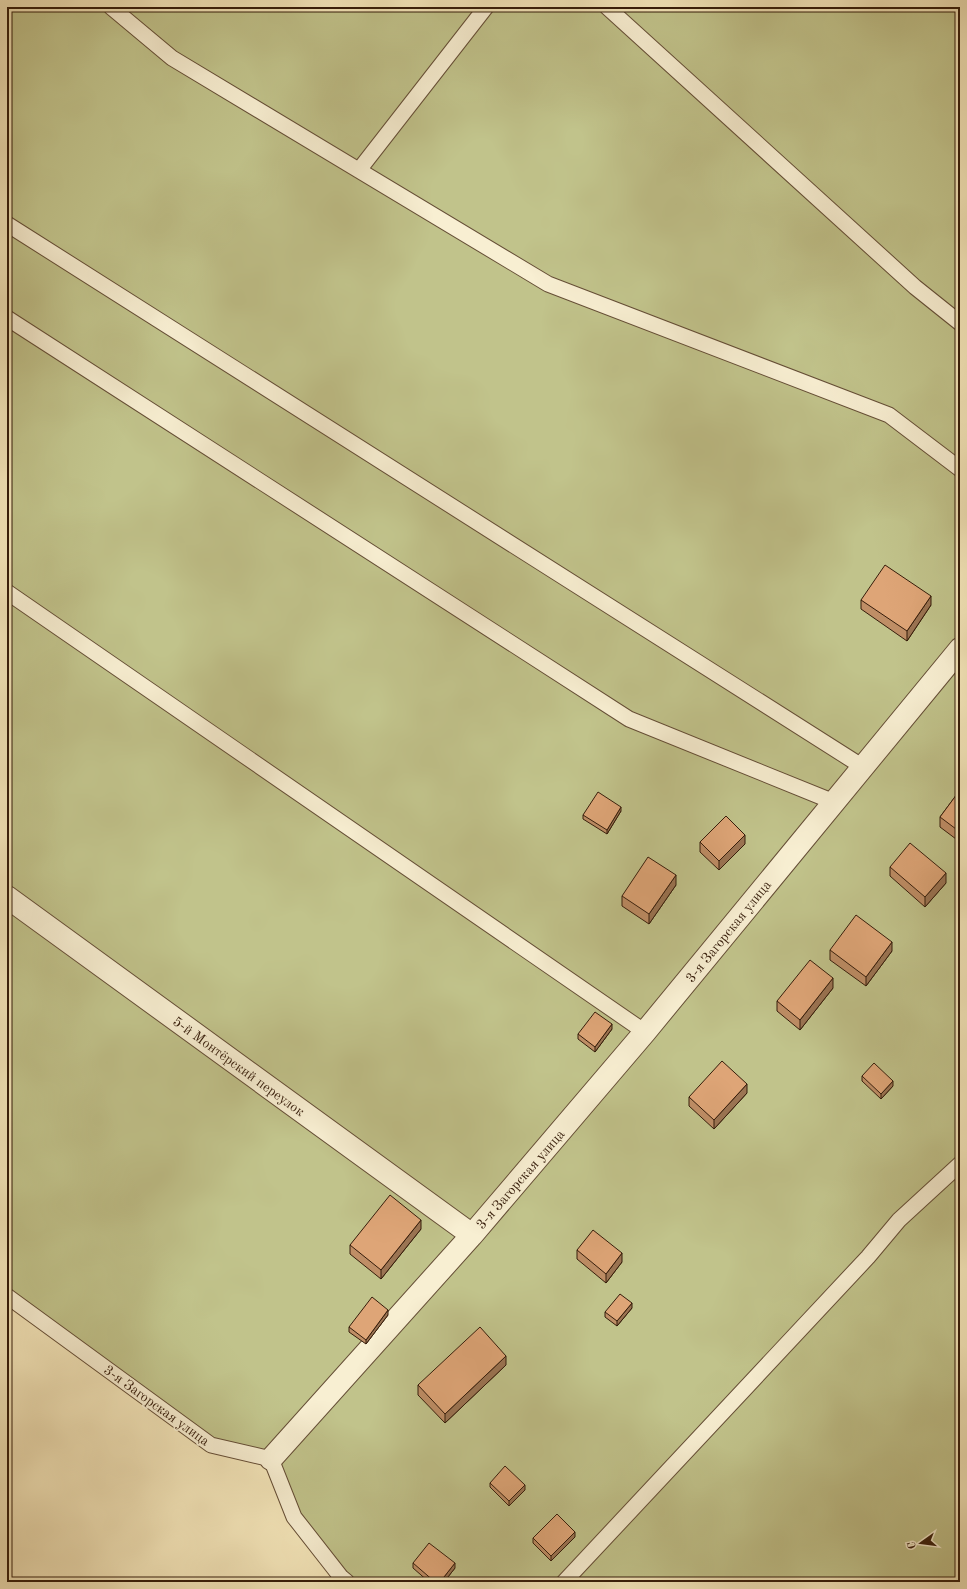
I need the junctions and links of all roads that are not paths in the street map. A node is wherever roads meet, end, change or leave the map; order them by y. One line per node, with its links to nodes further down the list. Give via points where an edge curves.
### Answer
1 (111, 7): 4 (lane, via 172,58)
2 (486, 7): 4 (lane)
3 (608, 7): 7 (lane, via 915,287)
4 (359, 170): 8 (lane, via 548,284 889,415)
5 (7, 224): 11 (lane)
6 (7, 318): 12 (lane, via 629,719)
7 (960, 322)
8 (960, 469)
9 (7, 592): 14 (lane)
10 (960, 649): 11 (street, 3-я Загорская улица)
11 (863, 767): 12 (street, 3-я Загорская улица)
12 (834, 802): 14 (street, 3-я Загорская улица)
13 (7, 897): 16 (street, 5-й Монтёрский переулок)
14 (645, 1032): 16 (street, 3-я Загорская улица)
15 (960, 1164): 20 (lane, via 899,1220 868,1257)
16 (472, 1235): 18 (street, 3-я Загорская улица)
17 (7, 1296): 18 (lane, 3-я Загорская улица, via 211,1445)
18 (271, 1459): 19 (lane, via 294,1517)
19 (347, 1582)
20 (564, 1582)

